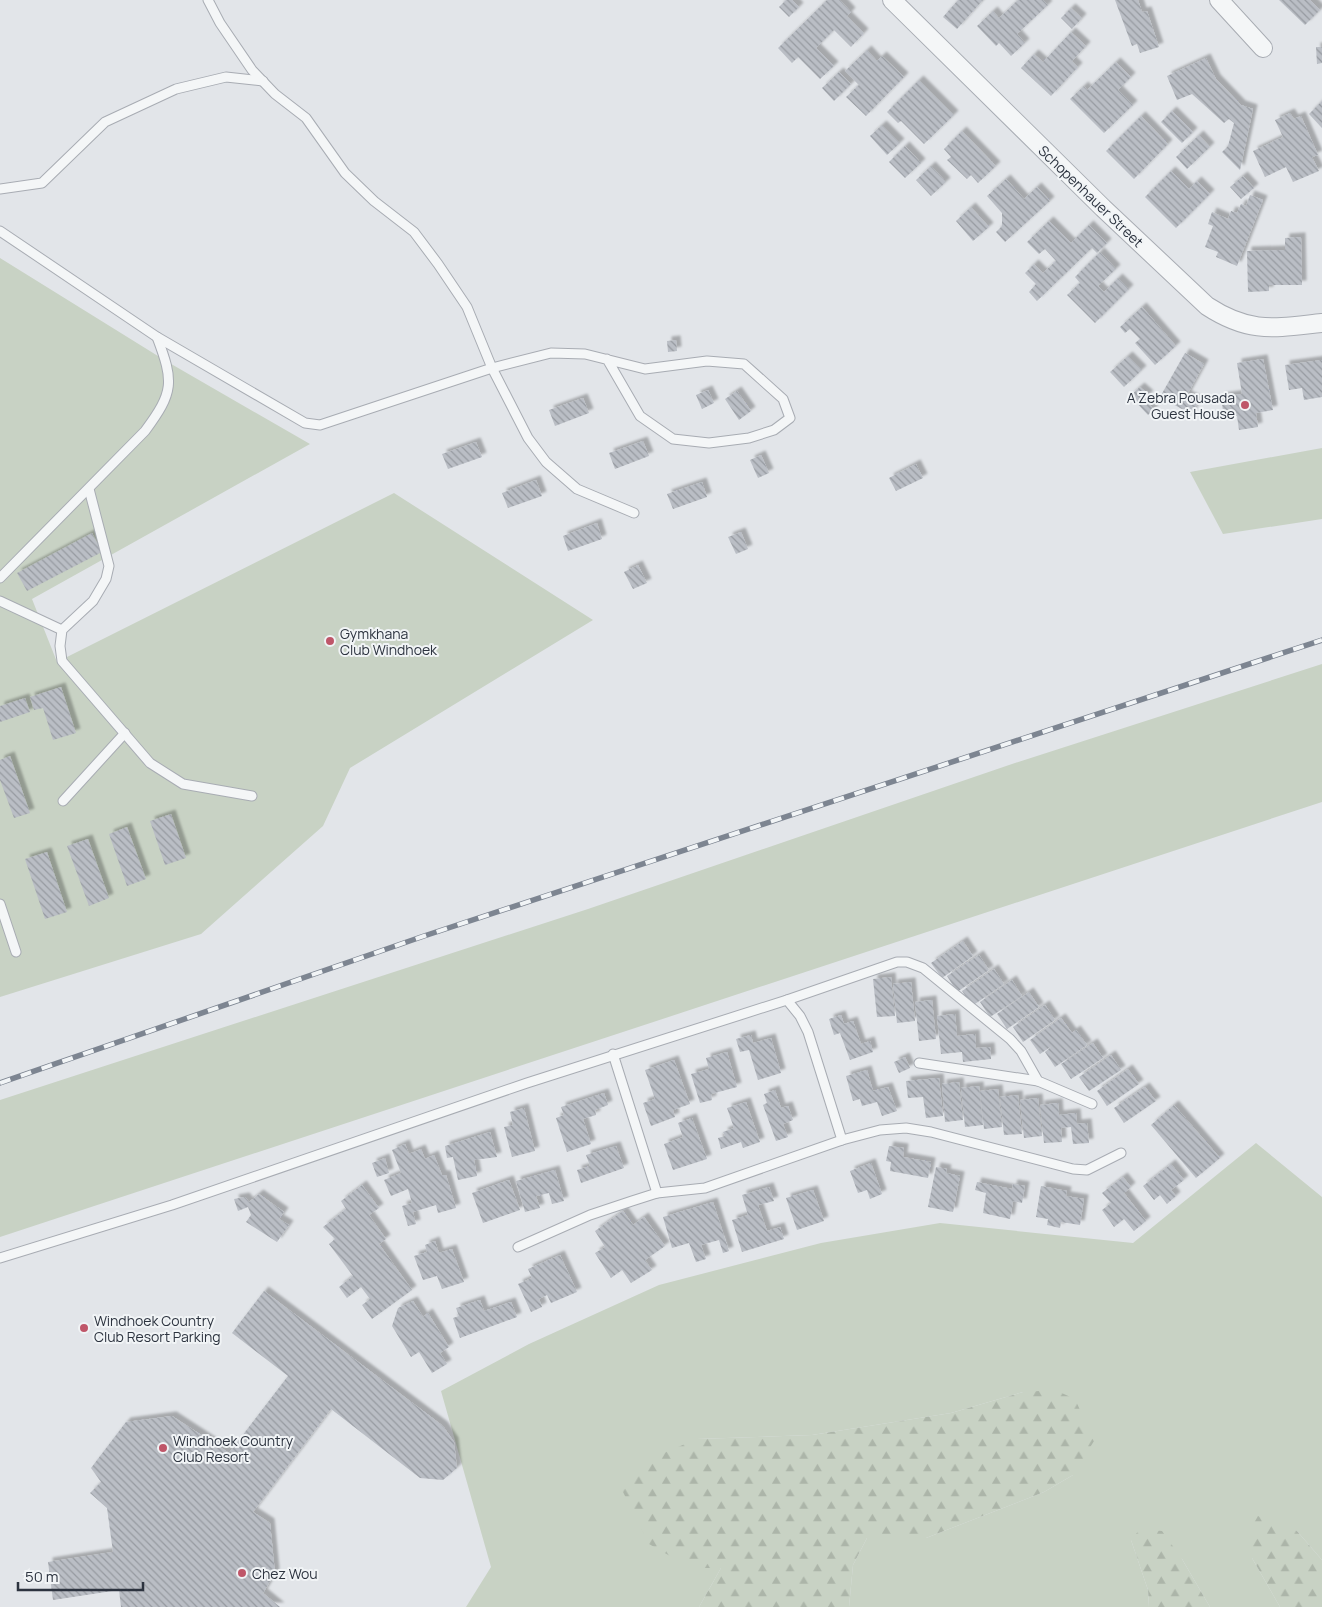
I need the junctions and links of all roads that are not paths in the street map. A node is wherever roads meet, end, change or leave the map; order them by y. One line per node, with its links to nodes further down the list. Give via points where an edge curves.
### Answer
1 (208, 0): 5 (lane, via 236,47)
2 (892, 0): 10 (street, Schopenhauer Street, via 1102,208 1207,306 1226,319 1247,326 1272,328)
3 (1219, 0): 4 (street)
4 (1263, 48)
5 (263, 81): 6 (lane, via 226,78 176,89 105,122 42,183); 13 (lane, via 306,118 345,173 414,232 467,308)
6 (0, 189)
7 (0, 231): 9 (lane)
8 (0, 235): 9 (lane)
9 (11, 240): 11 (lane)
10 (1322, 323)
11 (158, 337): 13 (lane, via 305,423 320,425); 14 (lane, via 166,361 169,393 163,407 145,431)
12 (607, 359): 12 (lane, via 645,369 706,361 744,364 783,399 790,418 774,430 749,438 709,443 673,439 640,416); 13 (lane, via 585,354 551,353)
13 (492, 368): 15 (lane, via 528,438 546,462 578,489)
14 (89, 489): 16 (lane); 18 (lane, via 110,566 93,601)
15 (634, 513)
16 (0, 578)
17 (0, 600): 18 (lane)
18 (62, 630): 19 (lane, via 62,660)
19 (125, 733): 20 (lane, via 150,763 183,784); 21 (lane)
20 (252, 796)
21 (63, 801)
22 (0, 904): 23 (lane)
23 (16, 952)
24 (787, 1000): 25 (lane); 27 (lane, via 888,964 907,962 918,965 1010,1039); 29 (lane, via 808,1032)
25 (613, 1054): 31 (lane); 33 (lane, via 180,1202)
26 (919, 1063): 27 (lane)
27 (1038, 1081): 28 (lane)
28 (1092, 1104)
29 (842, 1140): 30 (lane, via 880,1130 906,1128 1086,1170); 31 (lane, via 704,1188)
30 (1121, 1152)
31 (657, 1193): 32 (lane, via 590,1216)
32 (518, 1247)
33 (0, 1258)

